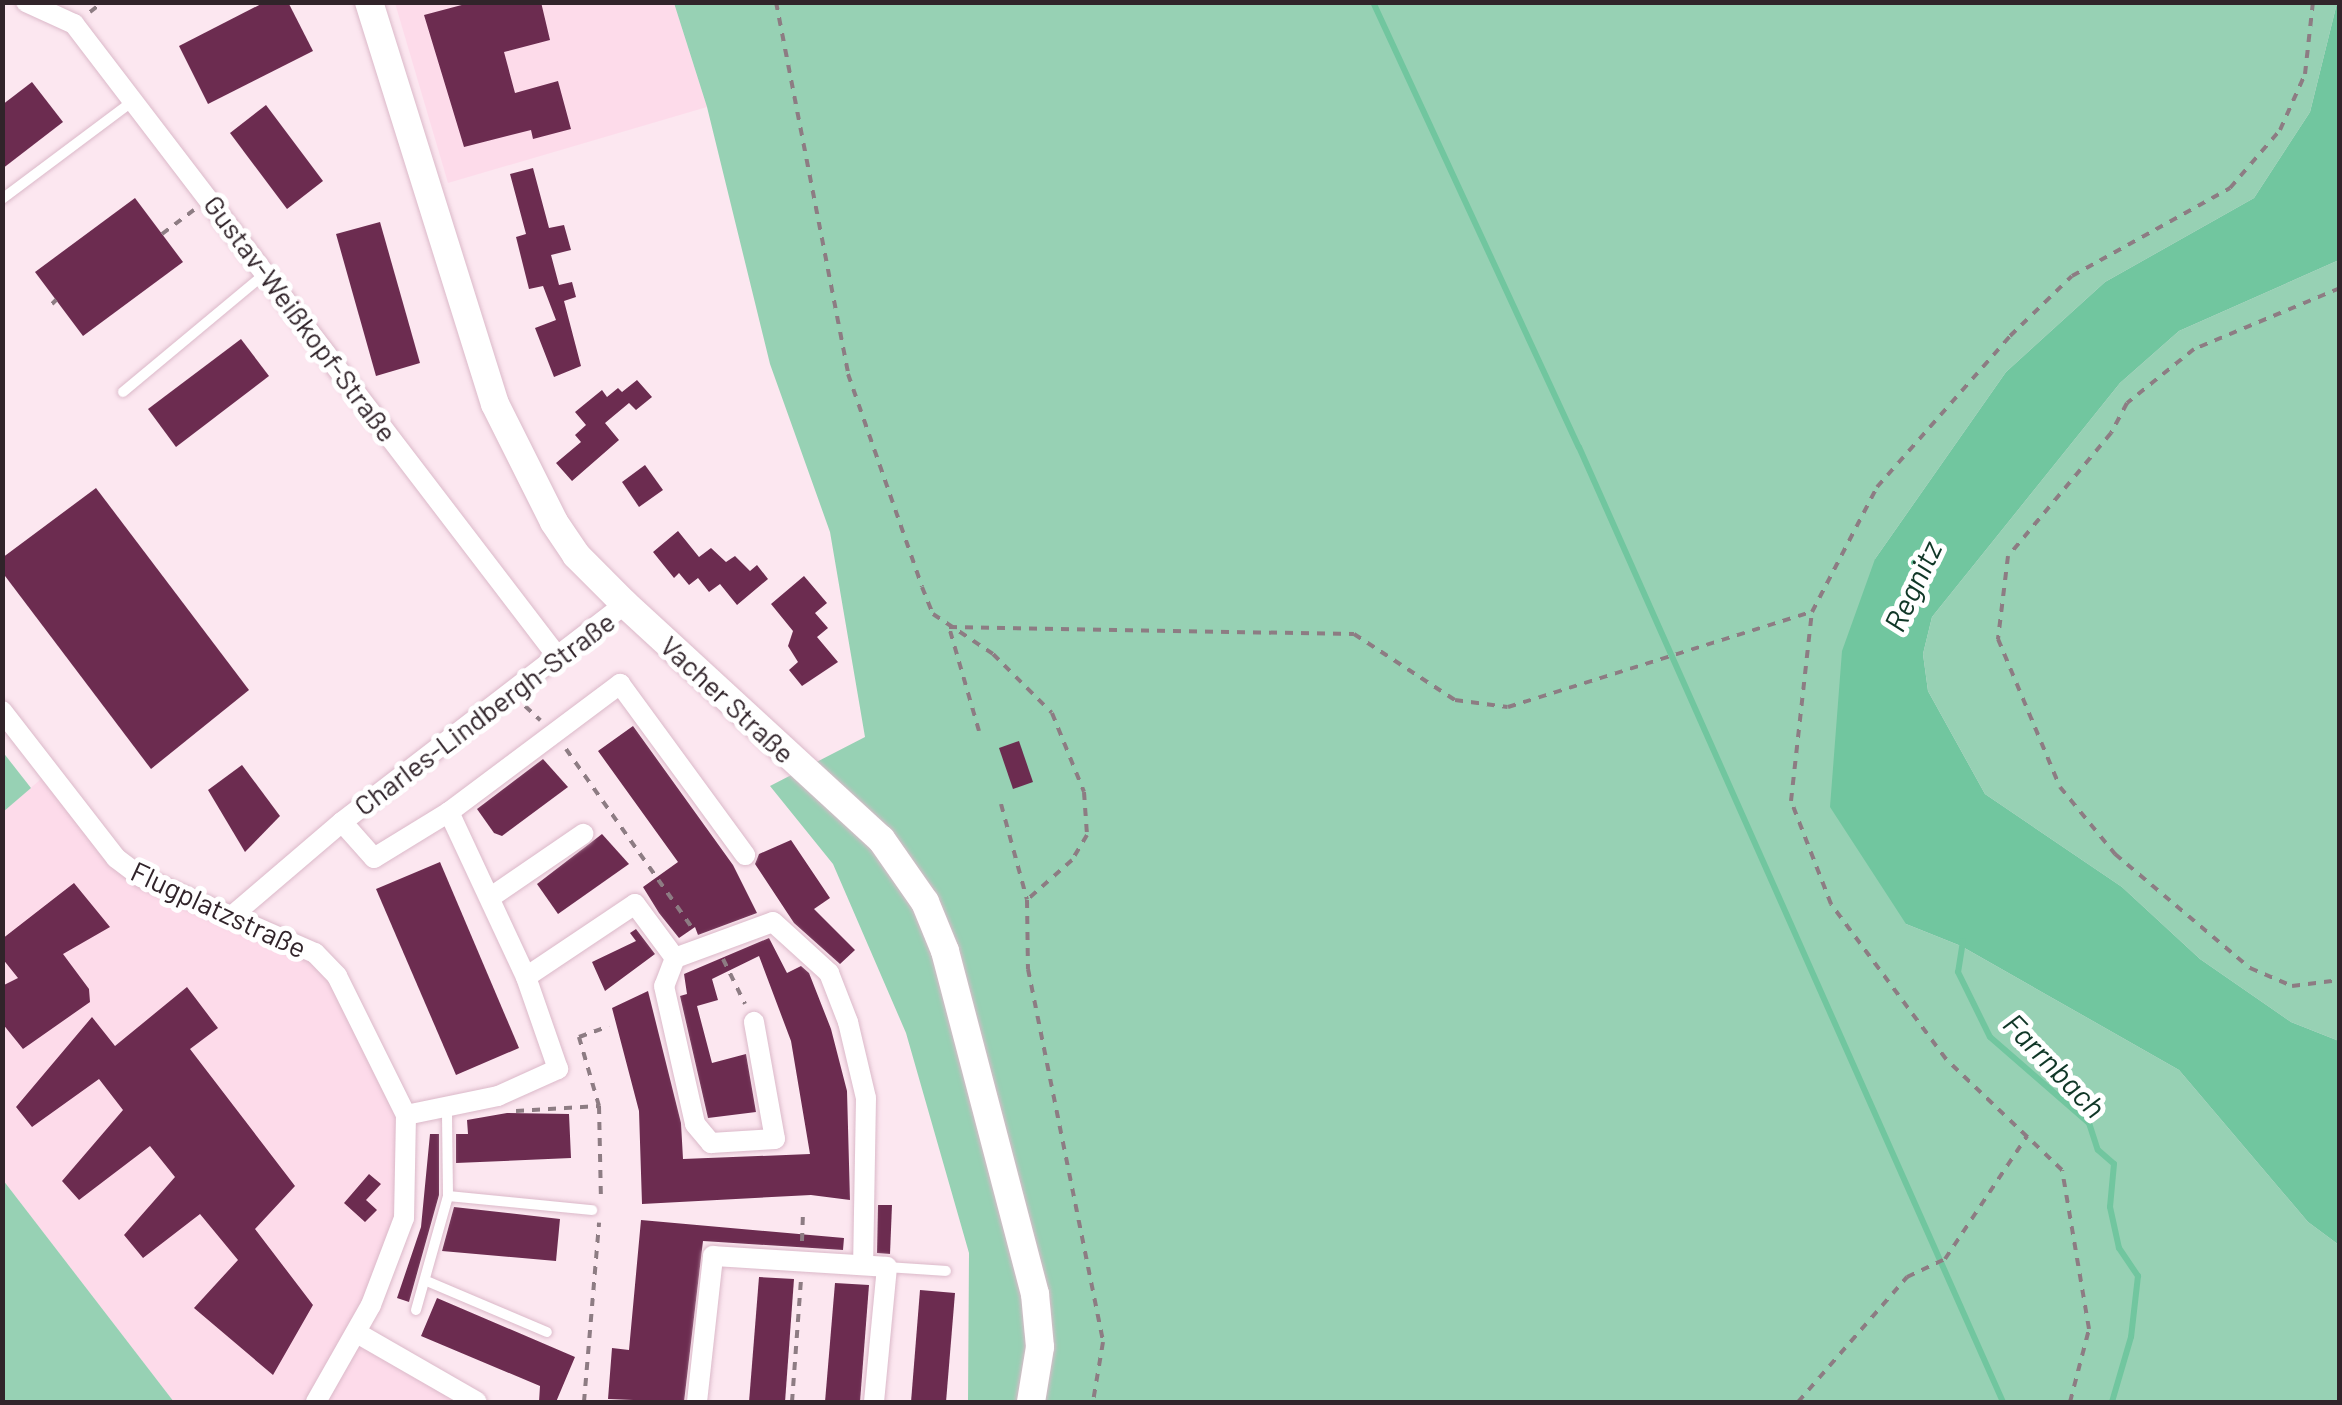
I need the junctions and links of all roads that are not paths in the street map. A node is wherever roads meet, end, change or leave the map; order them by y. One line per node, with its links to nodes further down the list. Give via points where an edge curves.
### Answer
1 (26, 2): 3 (street, Gustav-Weißkopf-Straße, via 74,24)
2 (369, 2): 9 (street, Vacher Straße, via 495,404 554,522 576,555)
3 (134, 101): 4 (lane); 7 (street, Gustav-Weißkopf-Straße)
4 (103, 124): 5 (lane); 6 (lane)
5 (111, 134)
6 (2, 198)
7 (267, 273): 8 (lane); 10 (street, Gustav-Weißkopf-Straße)
8 (123, 392)
9 (626, 604): 10 (street, Charles-Lindbergh-Straße); 36 (street, Vacher Straße, via 881,839 925,902 945,951 1035,1294 1040,1347)
10 (558, 656): 13 (street, Charles-Lindbergh-Straße)
11 (2, 711): 17 (street, Flugplatzstraße, via 116,858 141,877)
12 (449, 812): 13 (street, Charles-Lindbergh-Straße, via 374,858); 15 (street, Charles-Lindbergh-Straße, via 620,684); 16 (street)
13 (342, 822): 17 (street, Charles-Lindbergh-Straße)
14 (582, 834): 16 (street)
15 (745, 855)
16 (491, 898): 19 (street)
17 (233, 916): 22 (street, Flugplatzstraße, via 315,953 337,976)
18 (675, 958): 19 (street, via 635,904); 20 (street, via 664,986 695,1124 712,1143 774,1139); 25 (street, via 773,922 829,973 866,1098)
19 (526, 977): 21 (street, via 558,1069)
20 (754, 1022)
21 (447, 1111): 22 (street); 23 (lane)
22 (406, 1115): 31 (street, Flugplatzstraße, via 404,1218)
23 (448, 1196): 24 (lane); 28 (lane)
24 (592, 1210)
25 (863, 1265): 26 (street); 34 (street, via 712,1256)
26 (887, 1266): 27 (lane); 35 (street)
27 (946, 1271)
28 (429, 1282): 29 (lane); 30 (lane)
29 (416, 1310)
30 (547, 1332)
31 (357, 1333): 32 (street, Flugplatzstraße); 33 (street)
32 (316, 1402)
33 (477, 1402)
34 (697, 1402)
35 (874, 1402)
36 (1031, 1402)

